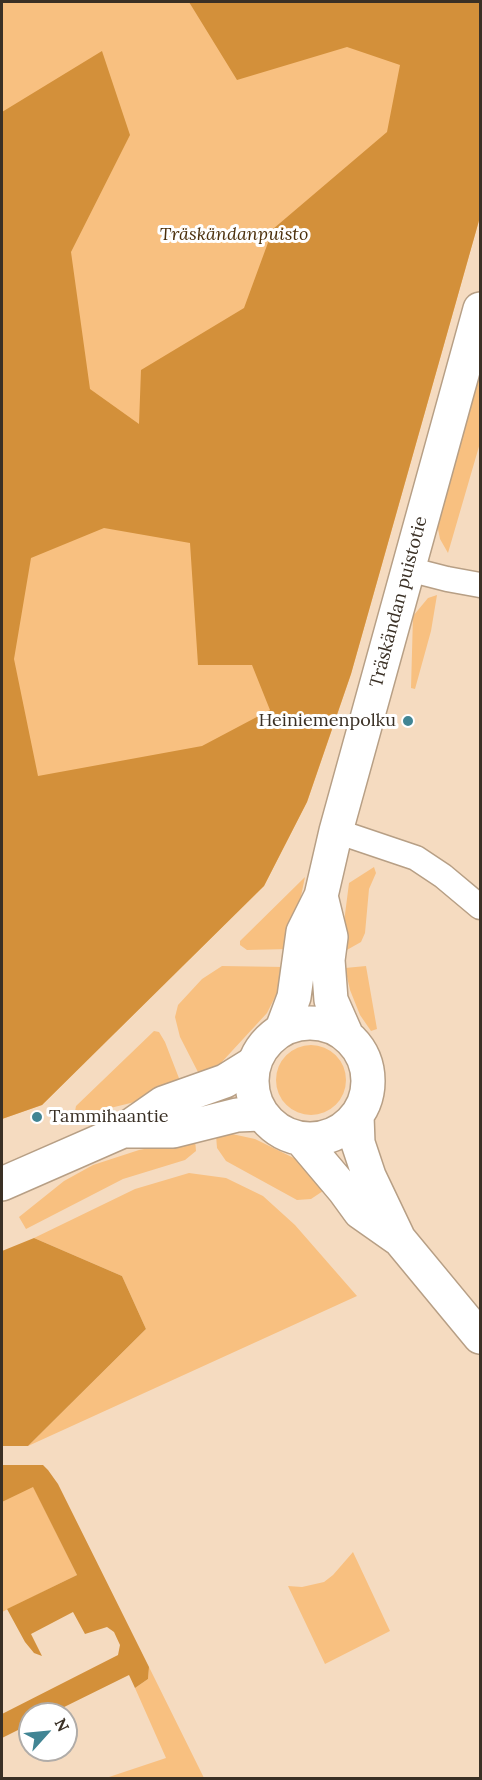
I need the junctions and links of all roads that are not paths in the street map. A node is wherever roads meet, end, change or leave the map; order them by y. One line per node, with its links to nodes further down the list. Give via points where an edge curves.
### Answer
1 (480, 309): 2 (main road, Träskändan puistotie)
2 (408, 569): 3 (street); 4 (main road, Träskändan puistotie)
3 (480, 585)
4 (336, 831): 5 (main road, Träskändan puistotie); 6 (street, via 416,858)
5 (321, 896): 7 (main road, Träskändan puistotie, via 303,932 294,997); 8 (main road, Träskändan puistotie, via 331,937 331,1000)
6 (480, 907)
7 (282, 1029): 8 (main road, via 300,1023 322,1023); 9 (main road, via 267,1041)
8 (346, 1034): 11 (main road, via 361,1051 368,1071 366,1098)
9 (254, 1064): 10 (main road, via 252,1093); 12 (main road, via 225,1081 163,1103)
10 (261, 1114): 12 (main road, via 237,1115 173,1131); 13 (main road, via 278,1130)
11 (357, 1116): 13 (main road, via 338,1133); 15 (main road, via 358,1143 369,1176)
12 (123, 1131): 14 (main road)
13 (301, 1139): 15 (main road, via 360,1212)
14 (2, 1184)
15 (399, 1239): 16 (main road)
16 (480, 1337)

